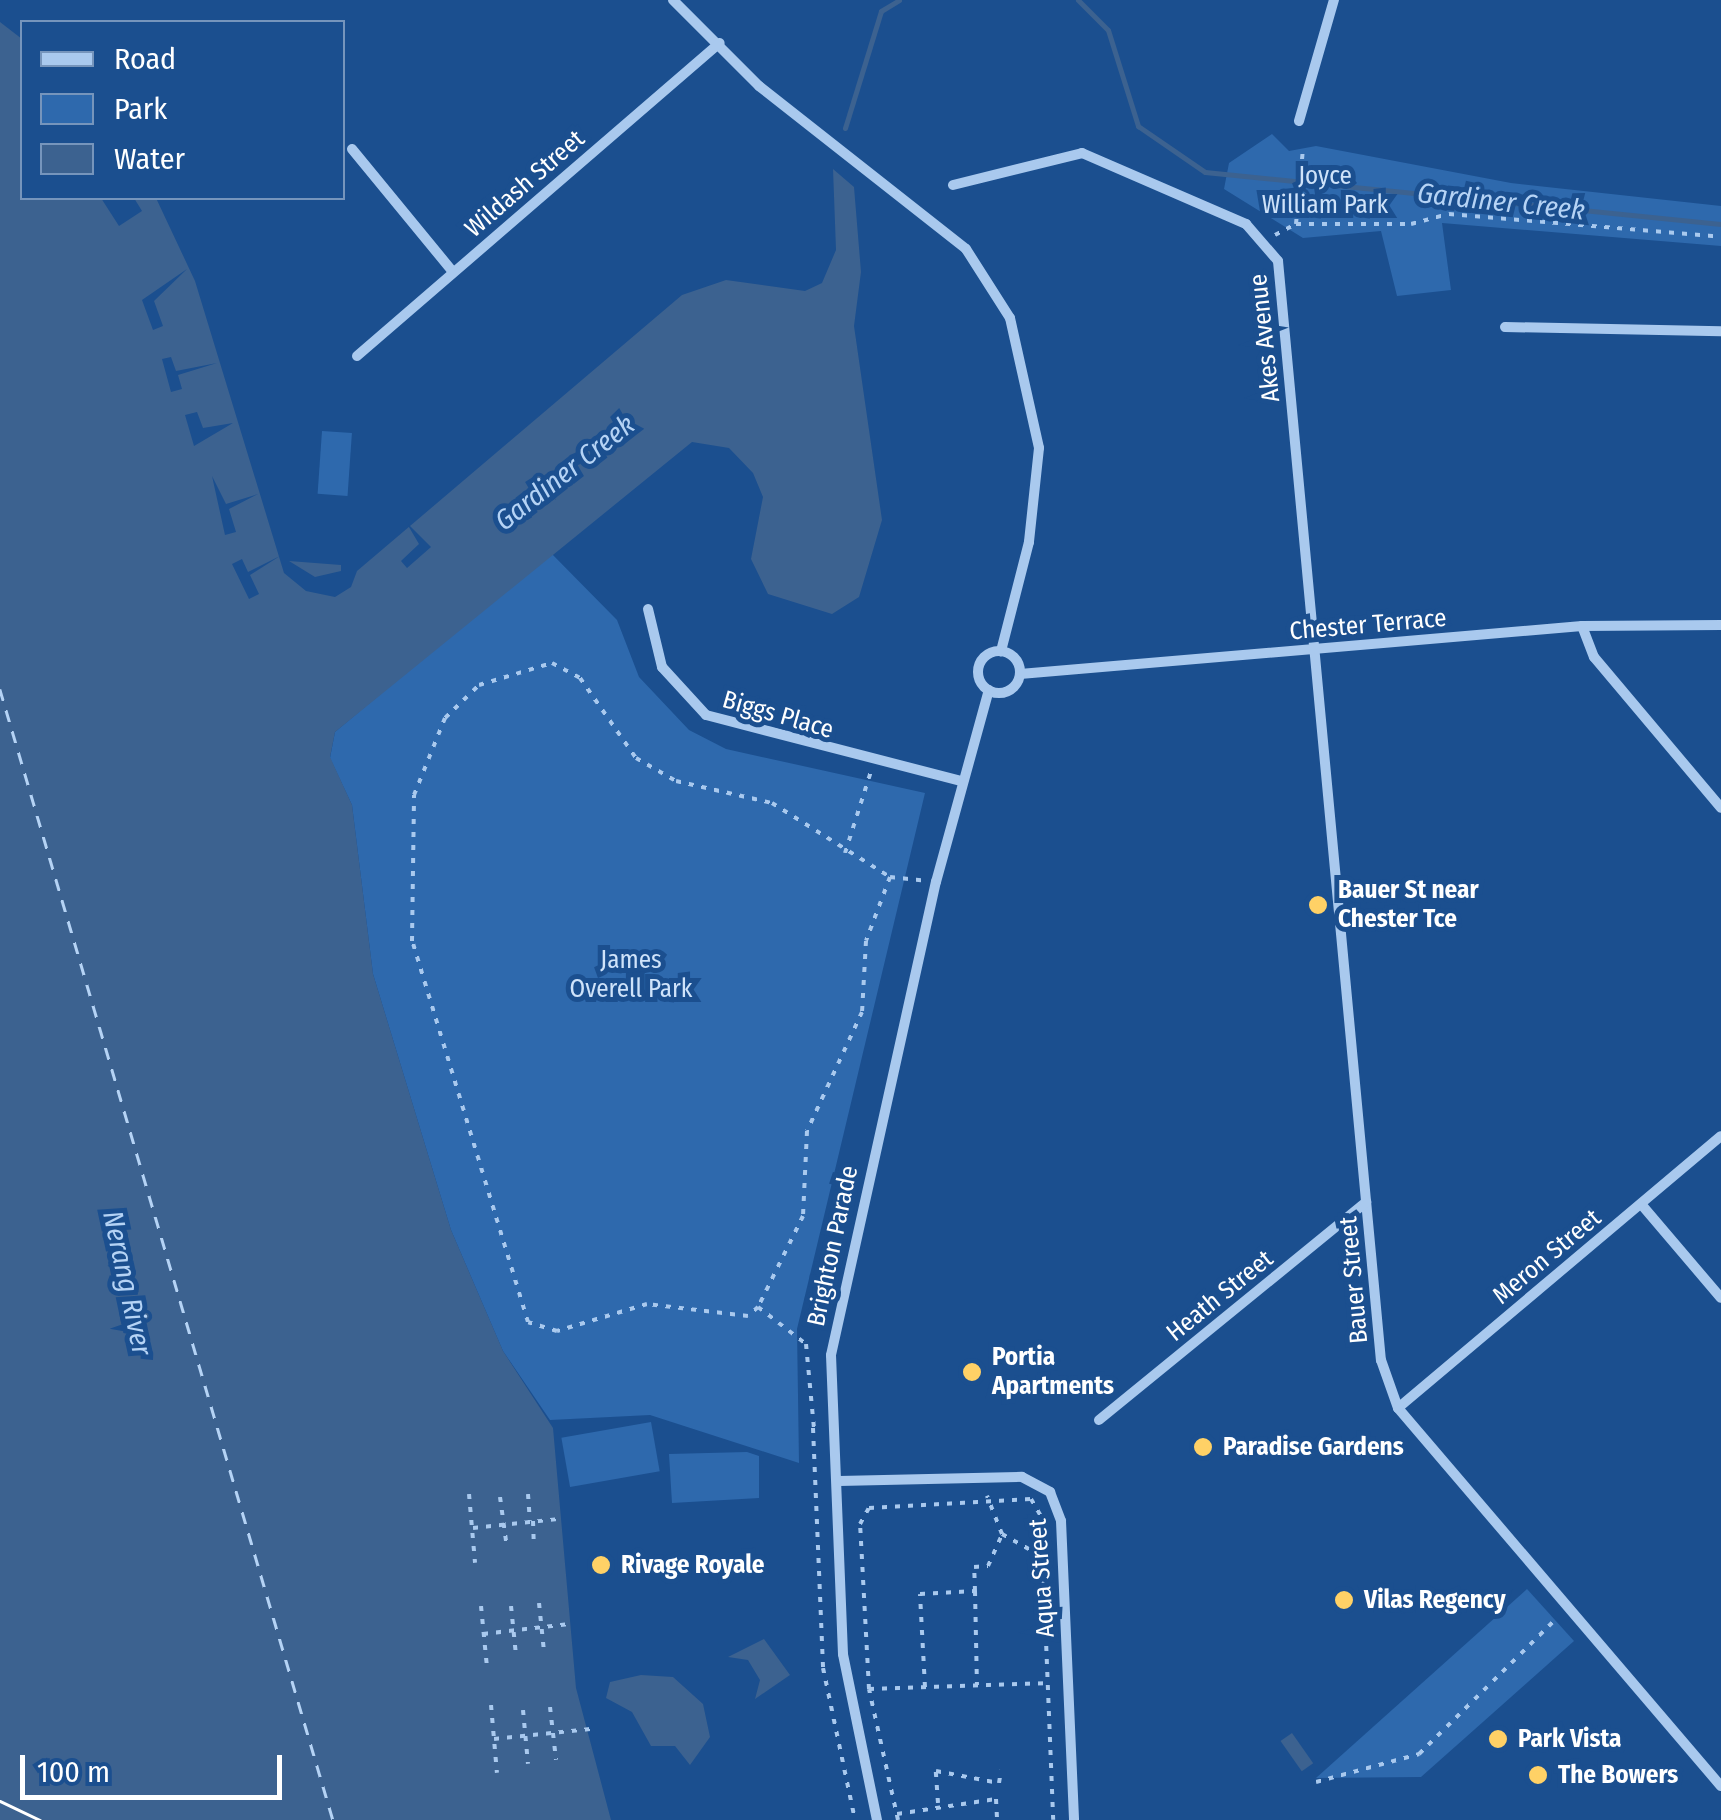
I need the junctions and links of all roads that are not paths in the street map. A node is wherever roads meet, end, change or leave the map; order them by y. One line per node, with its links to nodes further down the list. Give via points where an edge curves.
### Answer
1 (673, 0): 3 (street)
2 (1334, 0): 4 (street)
3 (720, 43): 7 (street, Wildash Street); 15 (street, via 818,134 966,248 1010,318 1025,362 1038,466)
4 (1299, 121)
5 (352, 149): 7 (street)
6 (954, 185): 14 (street, Akes Avenue, via 1082,153 1266,240 1278,261)
7 (452, 272): 10 (street, Wildash Street)
8 (1505, 327): 9 (street)
9 (1721, 331)
10 (357, 356)
11 (648, 609): 18 (street, Biggs Place, via 662,666 706,715)
12 (1721, 625): 13 (street, Chester Terrace)
13 (1582, 626): 14 (street, Chester Terrace); 19 (street, via 1594,657)
14 (1316, 650): 16 (street, Chester Terrace); 21 (street, Bauer Street)
15 (1001, 651): 16 (street); 17 (street, Brighton Parade, via 979,666)
16 (1020, 674): 17 (street, via 1010,690)
17 (990, 690): 18 (street, Brighton Parade)
18 (962, 781): 26 (street, Brighton Parade, via 836,1313)
19 (1721, 808)
20 (1721, 1136): 22 (street, Meron Street)
21 (1366, 1202): 24 (street, Bauer Street, via 1381,1360); 25 (street, Heath Street)
22 (1641, 1204): 23 (street); 24 (street, Meron Street)
23 (1721, 1298)
24 (1398, 1408): 27 (street, Bauer Street)
25 (1099, 1420)
26 (839, 1482): 28 (street, Brighton Parade, via 843,1654); 29 (street, Aqua Street, via 1022,1477 1050,1492 1062,1521)
27 (1721, 1786)
28 (877, 1820)
29 (1074, 1820)

